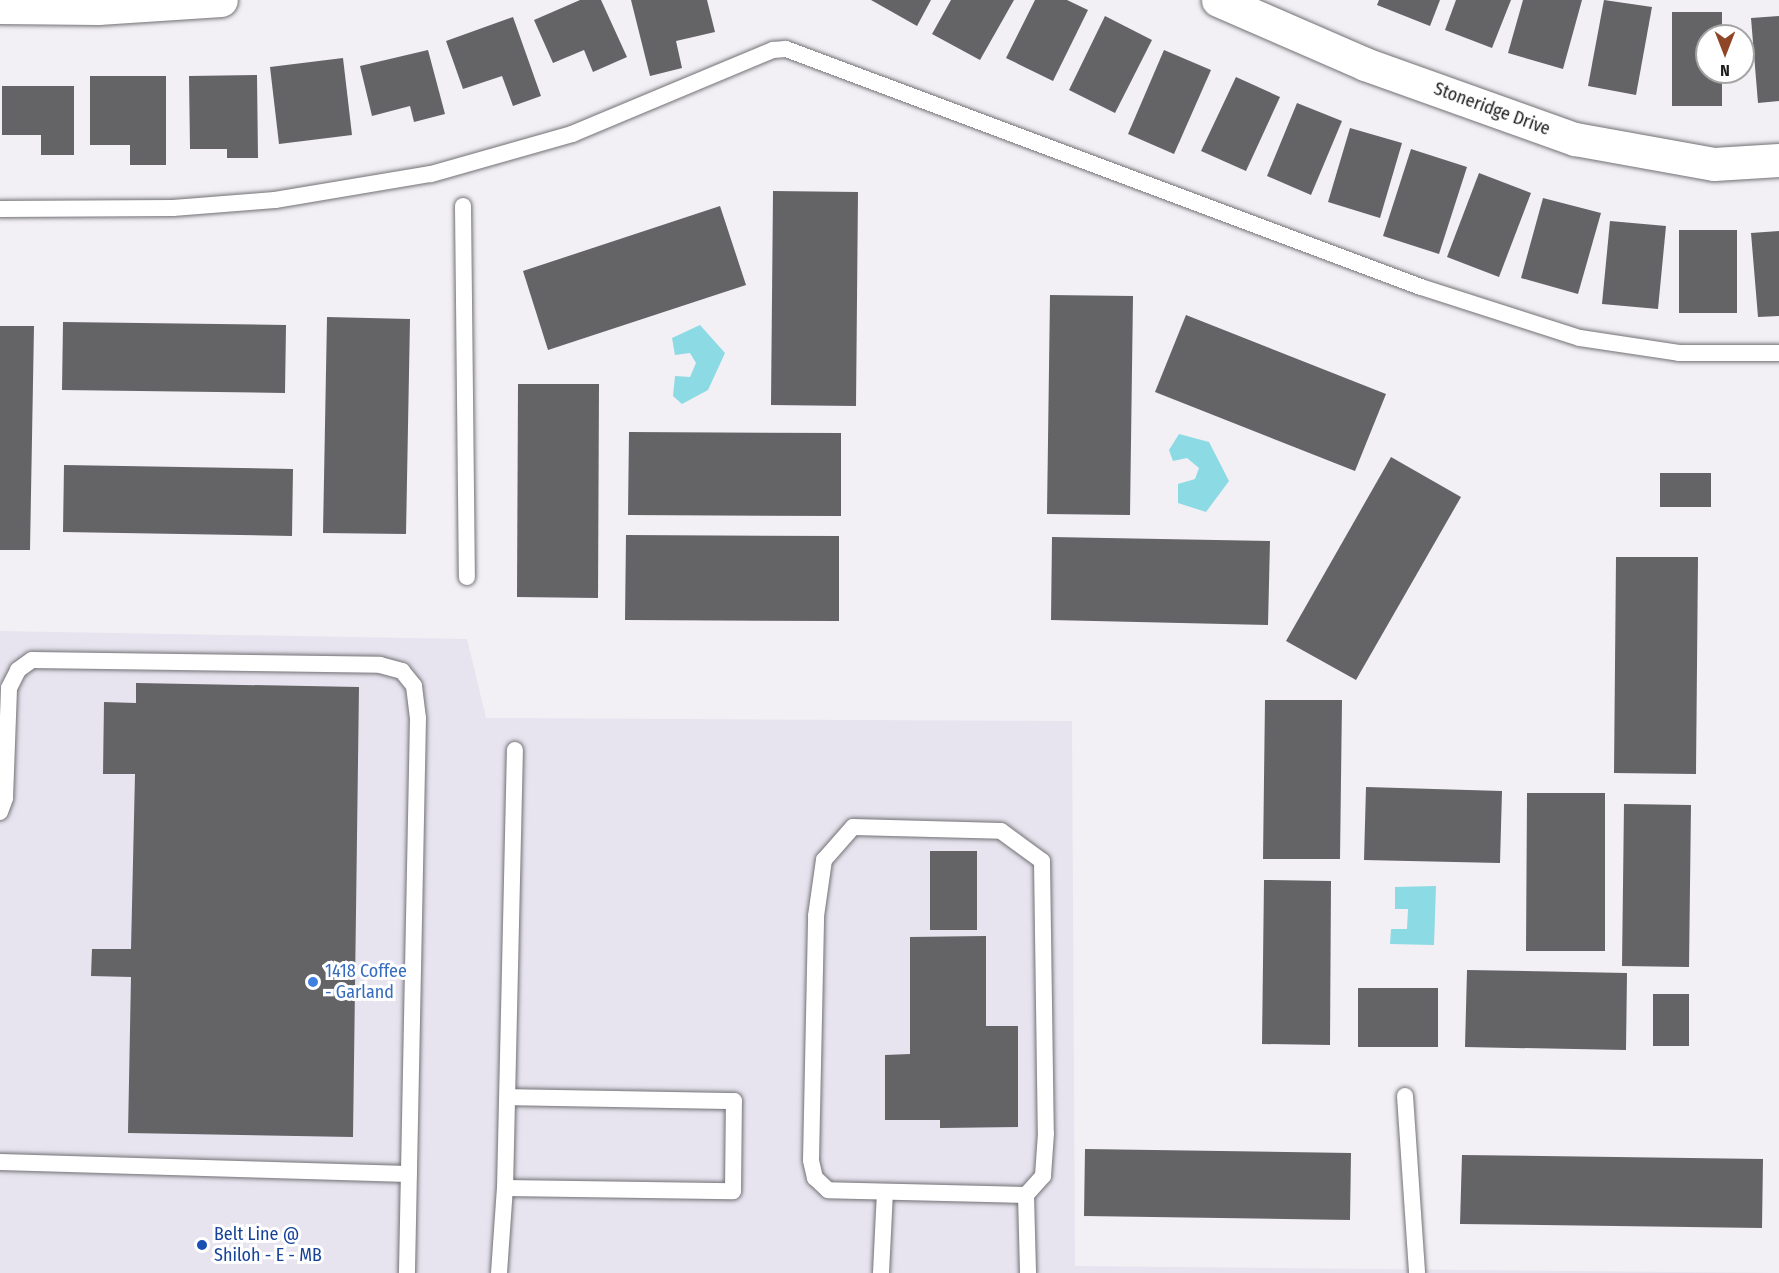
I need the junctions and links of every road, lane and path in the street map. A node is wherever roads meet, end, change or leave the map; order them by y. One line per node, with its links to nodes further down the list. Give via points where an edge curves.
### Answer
1 (221, 0): 3 (street, via 98,8)
2 (1218, 0): 4 (street, Stoneridge Drive, via 1365,64 1575,139 1714,164)
3 (0, 7)
4 (1779, 160)
5 (463, 206): 8 (lane)
6 (0, 209): 7 (lane, via 173,208 275,200 431,174 572,134 786,48 1421,287 1580,338 1679,353)
7 (1779, 353)
8 (468, 577)
9 (7, 678): 11 (lane, via 5,798); 15 (lane, via 32,660 380,665 402,671 414,686 418,718)
10 (515, 750): 13 (lane)
11 (0, 812)
12 (1405, 1096): 23 (lane)
13 (508, 1097): 16 (lane); 16 (lane, via 734,1101 734,1191)
14 (0, 1162): 15 (lane)
15 (410, 1174): 19 (lane)
16 (506, 1188): 20 (lane)
17 (885, 1192): 18 (lane); 18 (lane, via 828,1190 815,1178 811,1160 816,916 824,860 853,827 1001,831 1042,861 1046,1133 1043,1176); 21 (lane)
18 (1026, 1195): 22 (lane)
19 (407, 1273)
20 (499, 1273)
21 (881, 1273)
22 (1028, 1273)
23 (1417, 1273)

